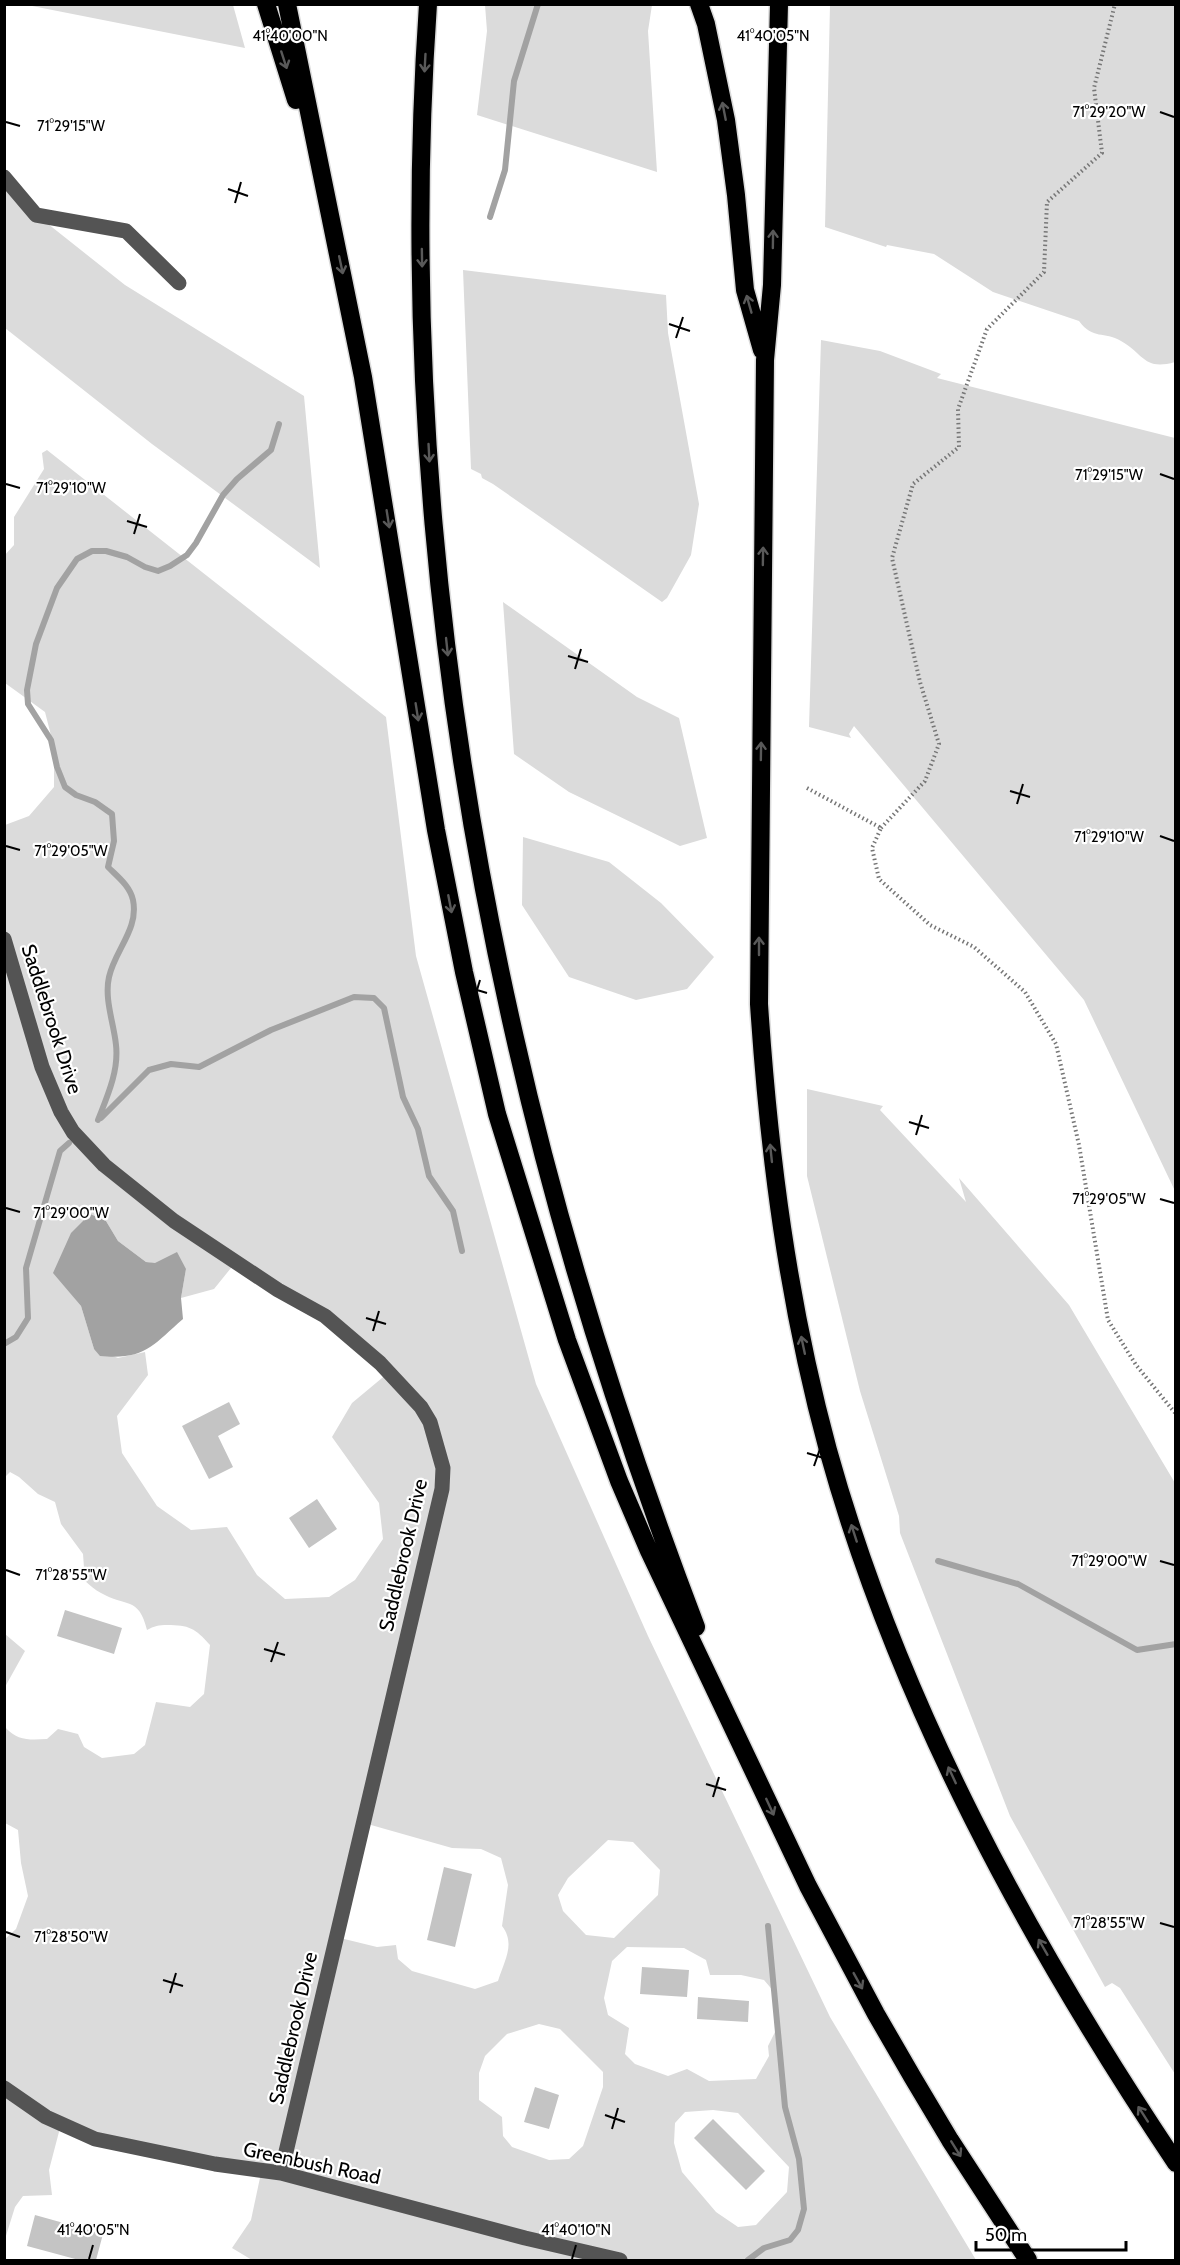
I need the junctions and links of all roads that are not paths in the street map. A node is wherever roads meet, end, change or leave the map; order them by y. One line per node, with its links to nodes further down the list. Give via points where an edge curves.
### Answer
1 (266, 4): 7 (highway, one-way to 7)
2 (287, 4): 7 (highway)
3 (428, 4): 11 (highway, one-way to 11, via 421,244 428,441 449,669 474,833 515,1040 574,1266 642,1477)
4 (699, 4): 9 (highway, one-way to 4, via 745,290 726,120)
5 (779, 4): 9 (highway, one-way to 5, via 772,285)
6 (4, 177): 8 (street, via 36,215 126,231)
7 (328, 208): 11 (highway, one-way to 11, via 370,412 449,901 497,1114 563,1329 619,1481)
8 (178, 283)
9 (765, 360): 13 (highway, one-way to 9, via 1096,2038 962,1797 873,1588 811,1382 773,1170 759,1004)
10 (4, 939): 14 (street, Saddlebrook Drive, via 42,1067 72,1132 104,1165 174,1221 278,1290 325,1316 380,1363 430,1422 443,1468 442,1489)
11 (745, 1754): 16 (highway, one-way to 16, via 808,1886 876,2014 950,2140)
12 (4, 2088): 14 (street, Greenbush Road, via 46,2117 95,2139)
13 (1176, 2163)
14 (281, 2174): 15 (street, Greenbush Road)
15 (620, 2260)
16 (1029, 2260)

